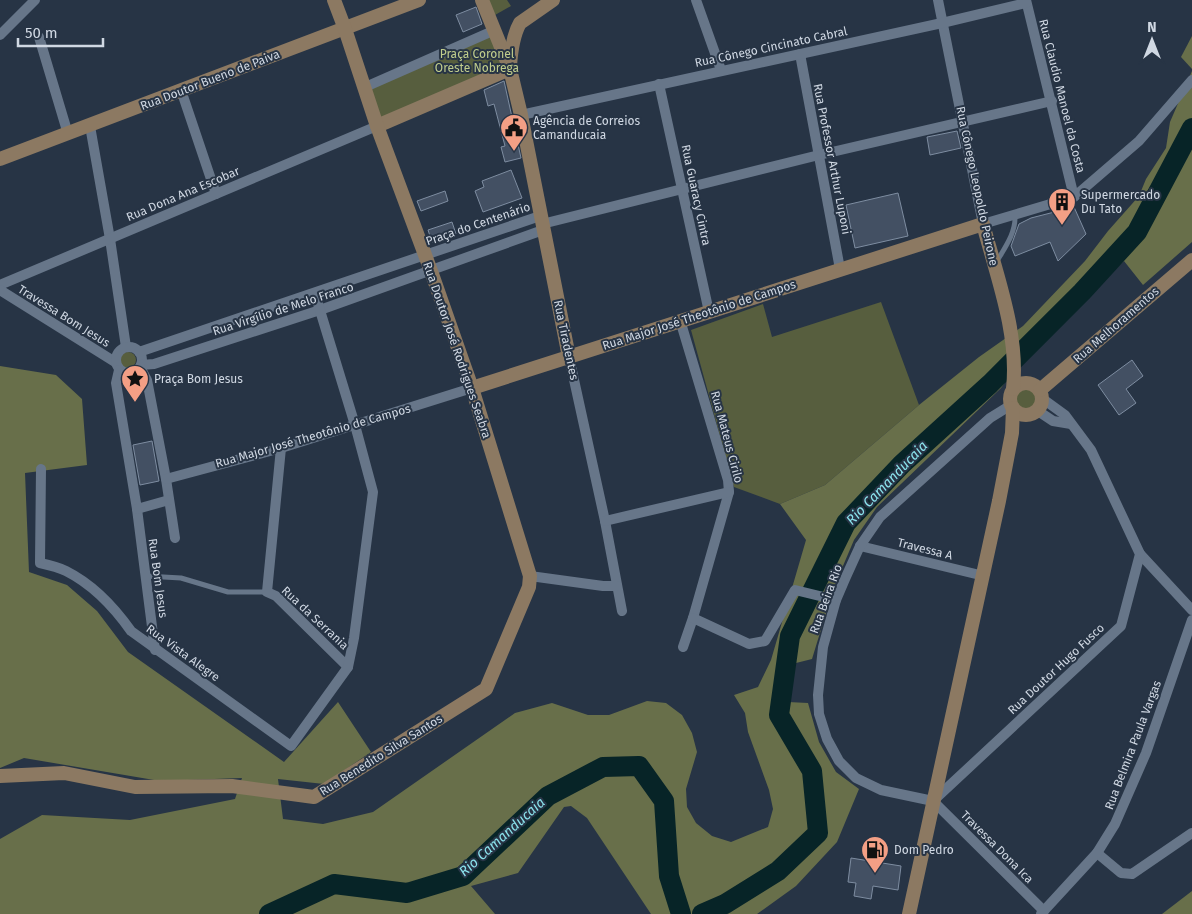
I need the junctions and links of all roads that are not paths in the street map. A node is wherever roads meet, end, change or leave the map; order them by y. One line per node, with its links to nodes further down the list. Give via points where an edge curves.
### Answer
1 (35, 0): 12 (street)
2 (334, 0): 10 (main road, Rua Doutor José Rodrigues Seabra)
3 (419, 0): 10 (main road, Rua Doutor Bueno de Paiva)
4 (482, 0): 11 (main road)
5 (553, 0): 15 (main road, via 517,28)
6 (696, 0): 16 (street)
7 (938, 0): 9 (street, Rua Cônego Leopoldo Peirone)
8 (1026, 1): 9 (street, Rua Cônego Cincinato Cabral); 21 (street, Rua Claudio Manoel da Costa)
9 (942, 23): 14 (street, Rua Cônego Cincinato Cabral); 23 (street, Rua Cônego Leopoldo Peirone)
10 (345, 29): 19 (main road, Rua Doutor José Rodrigues Seabra); 20 (main road, Rua Doutor Bueno de Paiva)
11 (495, 30): 15 (main road); 19 (street)
12 (0, 35)
13 (39, 37): 26 (street)
14 (800, 54): 16 (street, Rua Cônego Cincinato Cabral); 27 (street, Rua Professor Arthur Luponi)
15 (510, 69): 22 (main road, Rua Tiradentes); 25 (main road)
16 (721, 70): 18 (street, Rua Cônego Cincinato Cabral)
17 (1191, 80): 31 (street, Rua Major José Theotônio de Campos, via 1139,141)
18 (659, 84): 22 (street, Rua Cônego Cincinato Cabral); 29 (street, Rua Guaracy Cintra)
19 (363, 88): 25 (main road, Rua Doutor José Rodrigues Seabra)
20 (182, 90): 24 (main road, Rua Doutor Bueno de Paiva); 30 (street)
21 (1052, 101): 23 (street); 31 (street, Rua Claudio Manoel da Costa)
22 (521, 115): 33 (main road, Rua Tiradentes)
23 (962, 122): 27 (street); 34 (street, Rua Cônego Leopoldo Peirone)
24 (90, 126): 26 (main road, Rua Doutor Bueno de Paiva); 35 (street)
25 (376, 126): 30 (street, Rua Dona Ana Escobar); 36 (main road, Rua Doutor José Rodrigues Seabra)
26 (68, 134): 28 (main road, Rua Doutor Bueno de Paiva)
27 (819, 155): 29 (street); 39 (street, Rua Professor Arthur Luponi)
28 (0, 159)
29 (682, 189): 33 (street); 45 (street, Rua Guaracy Cintra)
30 (216, 194): 35 (street, Rua Dona Ana Escobar)
31 (1074, 197): 32 (street, Rua Major José Theotônio de Campos)
32 (1015, 215): 34 (street, Rua Major José Theotônio de Campos); 38 (lane, via 1016,225)
33 (542, 223): 36 (street, Praça do Centenário); 40 (street); 49 (main road, Rua Tiradentes)
34 (983, 224): 38 (main road, Rua Cônego Leopoldo Peirone); 39 (main road, Rua Major José Theotônio de Campos)
35 (110, 239): 41 (street, Rua Dona Ana Escobar); 47 (street)
36 (424, 255): 40 (main road, Rua Doutor José Rodrigues Seabra); 43 (street, Rua Virgílio de Melo Franco)
37 (1192, 260): 56 (main road, Rua Melhoramentos)
38 (994, 265): 52 (main road, Rua Cônego Leopoldo Peirone, via 1010,327)
39 (840, 269): 45 (main road, Rua Major José Theotônio de Campos)
40 (431, 271): 44 (street, Rua Virgílio de Melo Franco); 54 (main road, Rua Doutor José Rodrigues Seabra)
41 (0, 285)
42 (0, 290): 50 (street, Travessa Bom Jesus)
43 (315, 294): 44 (street); 48 (street, Rua Virgílio de Melo Franco)
44 (320, 310): 51 (street, Rua Virgílio de Melo Franco); 58 (street)
45 (709, 312): 46 (main road, Rua Major José Theotônio de Campos)
46 (680, 320): 49 (main road, Rua Major José Theotônio de Campos); 63 (street, Rua Mateus Cirilo)
47 (126, 347): 48 (street); 50 (street, via 117,354)
48 (139, 352): 51 (street)
49 (569, 357): 54 (main road, Rua Major José Theotônio de Campos); 66 (street, Rua Tiradentes)
50 (118, 366): 51 (street, via 128,373); 65 (street, via 116,383)
51 (141, 366): 62 (street, via 147,380)
52 (1015, 372): 53 (main road); 55 (main road, Rua Cônego Leopoldo Peirone)
53 (1027, 383): 55 (main road); 56 (main road, via 1032,384)
54 (472, 388): 58 (street, Rua Major José Theotônio de Campos); 71 (main road, Rua Doutor José Rodrigues Seabra)
55 (1013, 389): 57 (main road, via 1010,394)
56 (1037, 404): 57 (main road, via 1022,415); 59 (main road, Rua Melhoramentos); 69 (street, via 1053,422 1071,424 1092,450)
57 (1012, 407): 59 (main road); 68 (street, Rua Beira Rio, via 990,418 880,517)
58 (356, 425): 60 (street, Rua Major José Theotônio de Campos); 82 (street, via 373,492)
59 (1012, 433): 72 (main road)
60 (281, 448): 62 (street, Rua Major José Theotônio de Campos); 74 (street)
61 (41, 469): 81 (street, Rua Vista Alegre, via 40,562 65,570 87,583 115,609 132,631)
62 (166, 479): 64 (street)
63 (729, 492): 66 (street); 78 (street, Rua Mateus Cirilo)
64 (169, 500): 65 (street); 67 (street)
65 (136, 509): 70 (street, Rua Bom Jesus)
66 (605, 521): 73 (street, Rua Tiradentes)
67 (175, 538)
68 (860, 546): 72 (street, Travessa A); 75 (street, Rua Beira Rio)
69 (1140, 554): 76 (street); 84 (street, Rua Doutor Hugo Fusco, via 1121,626)
70 (145, 576): 74 (lane, Rua da Serrania, via 181,578 228,592); 81 (street, Rua Bom Jesus)
71 (530, 576): 73 (street); 83 (main road, Rua Benedito Silva Santos, via 529,588 486,689 314,797 232,786 135,788 64,773)
72 (984, 576): 84 (main road)
73 (617, 586): 77 (street, Rua Tiradentes)
74 (267, 592): 82 (street, Rua da Serrania, via 276,596)
75 (836, 600): 78 (street, via 795,590 765,641 748,644); 84 (street, Rua Beira Rio, via 823,647 818,694 819,714 827,739 839,761 856,778 881,790)
76 (1192, 610)
77 (622, 611)
78 (694, 618): 80 (street, Rua Mateus Cirilo)
79 (1192, 620): 86 (street, Rua Belmira Paula Vargas, via 1146,752 1115,824)
80 (683, 647)
81 (155, 650): 82 (street, Rua Vista Alegre, via 291,746)
82 (348, 667)
83 (0, 776)
84 (933, 801): 87 (street, Travessa Dona Ica); 88 (main road)
85 (1192, 833): 86 (street, via 1132,874 1121,874)
86 (1097, 853): 87 (street, Rua Belmira Paula Vargas)
87 (1042, 912)
88 (909, 914)

